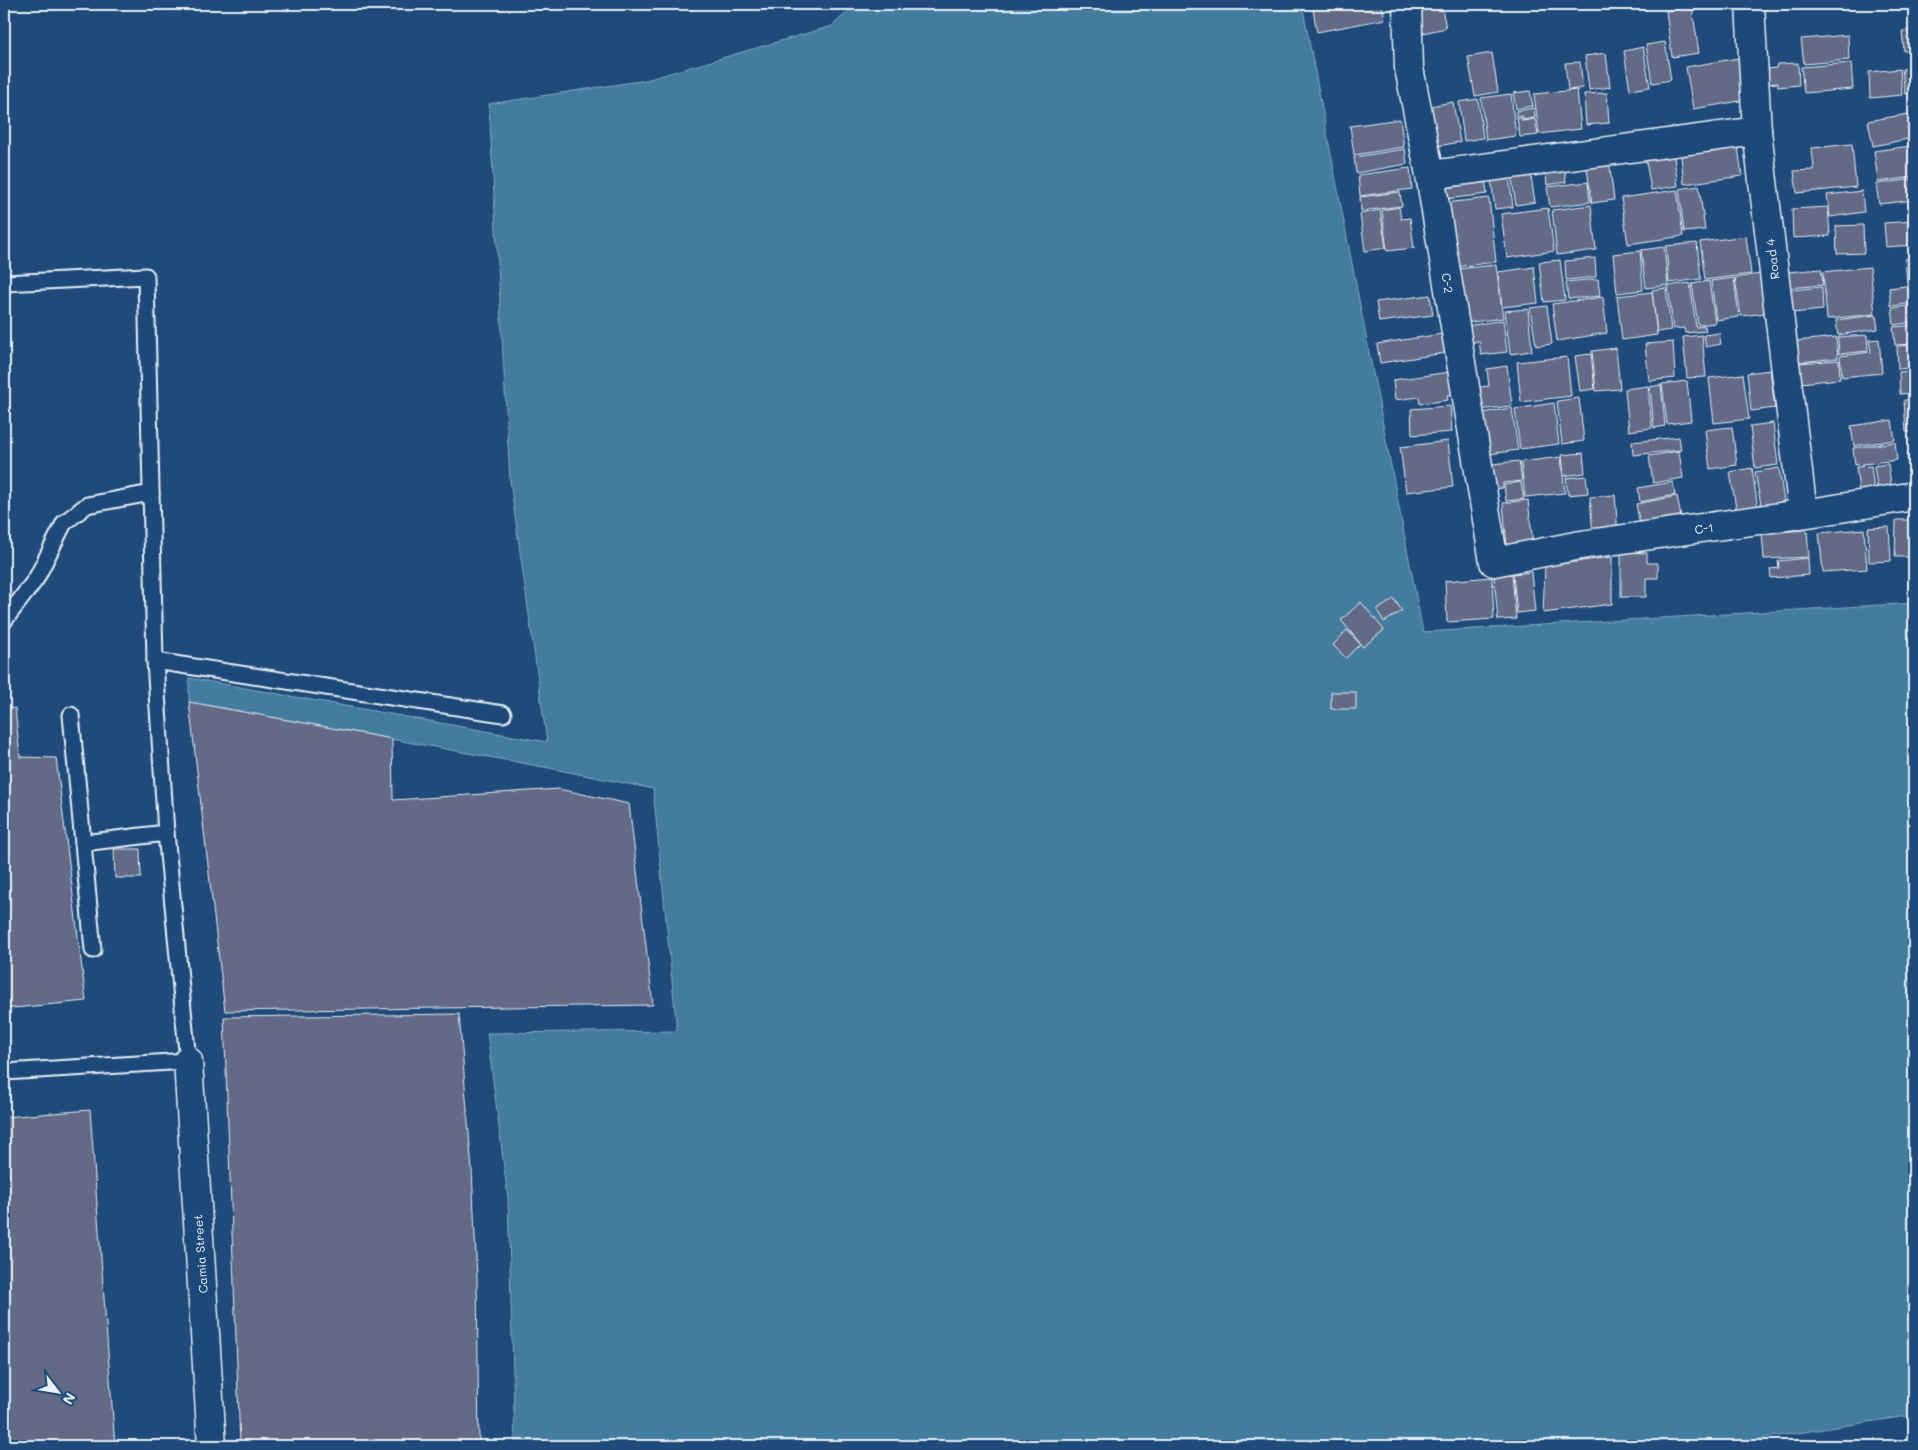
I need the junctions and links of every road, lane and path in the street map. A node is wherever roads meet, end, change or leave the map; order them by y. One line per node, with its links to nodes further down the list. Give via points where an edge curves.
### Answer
1 (1407, 4): 4 (street, C-2, via 1409,68)
2 (1750, 4): 3 (street, Road 4)
3 (1757, 131): 4 (street); 8 (street, Road 4)
4 (1430, 175): 9 (street, C-2)
5 (4, 283): 6 (lane, via 146,276)
6 (151, 493): 10 (lane, via 87,505 64,523 36,579); 11 (lane)
7 (1914, 496): 8 (street, C-1)
8 (1803, 513): 9 (street, C-1, via 1581,545)
9 (1494, 562)
10 (4, 621)
11 (155, 661): 12 (lane); 14 (lane)
12 (503, 714)
13 (71, 715): 15 (lane)
14 (166, 833): 15 (lane); 17 (lane)
15 (83, 843): 16 (lane)
16 (93, 950)
17 (188, 1061): 18 (lane); 19 (street, Camia Street)
18 (4, 1072)
19 (212, 1446)

